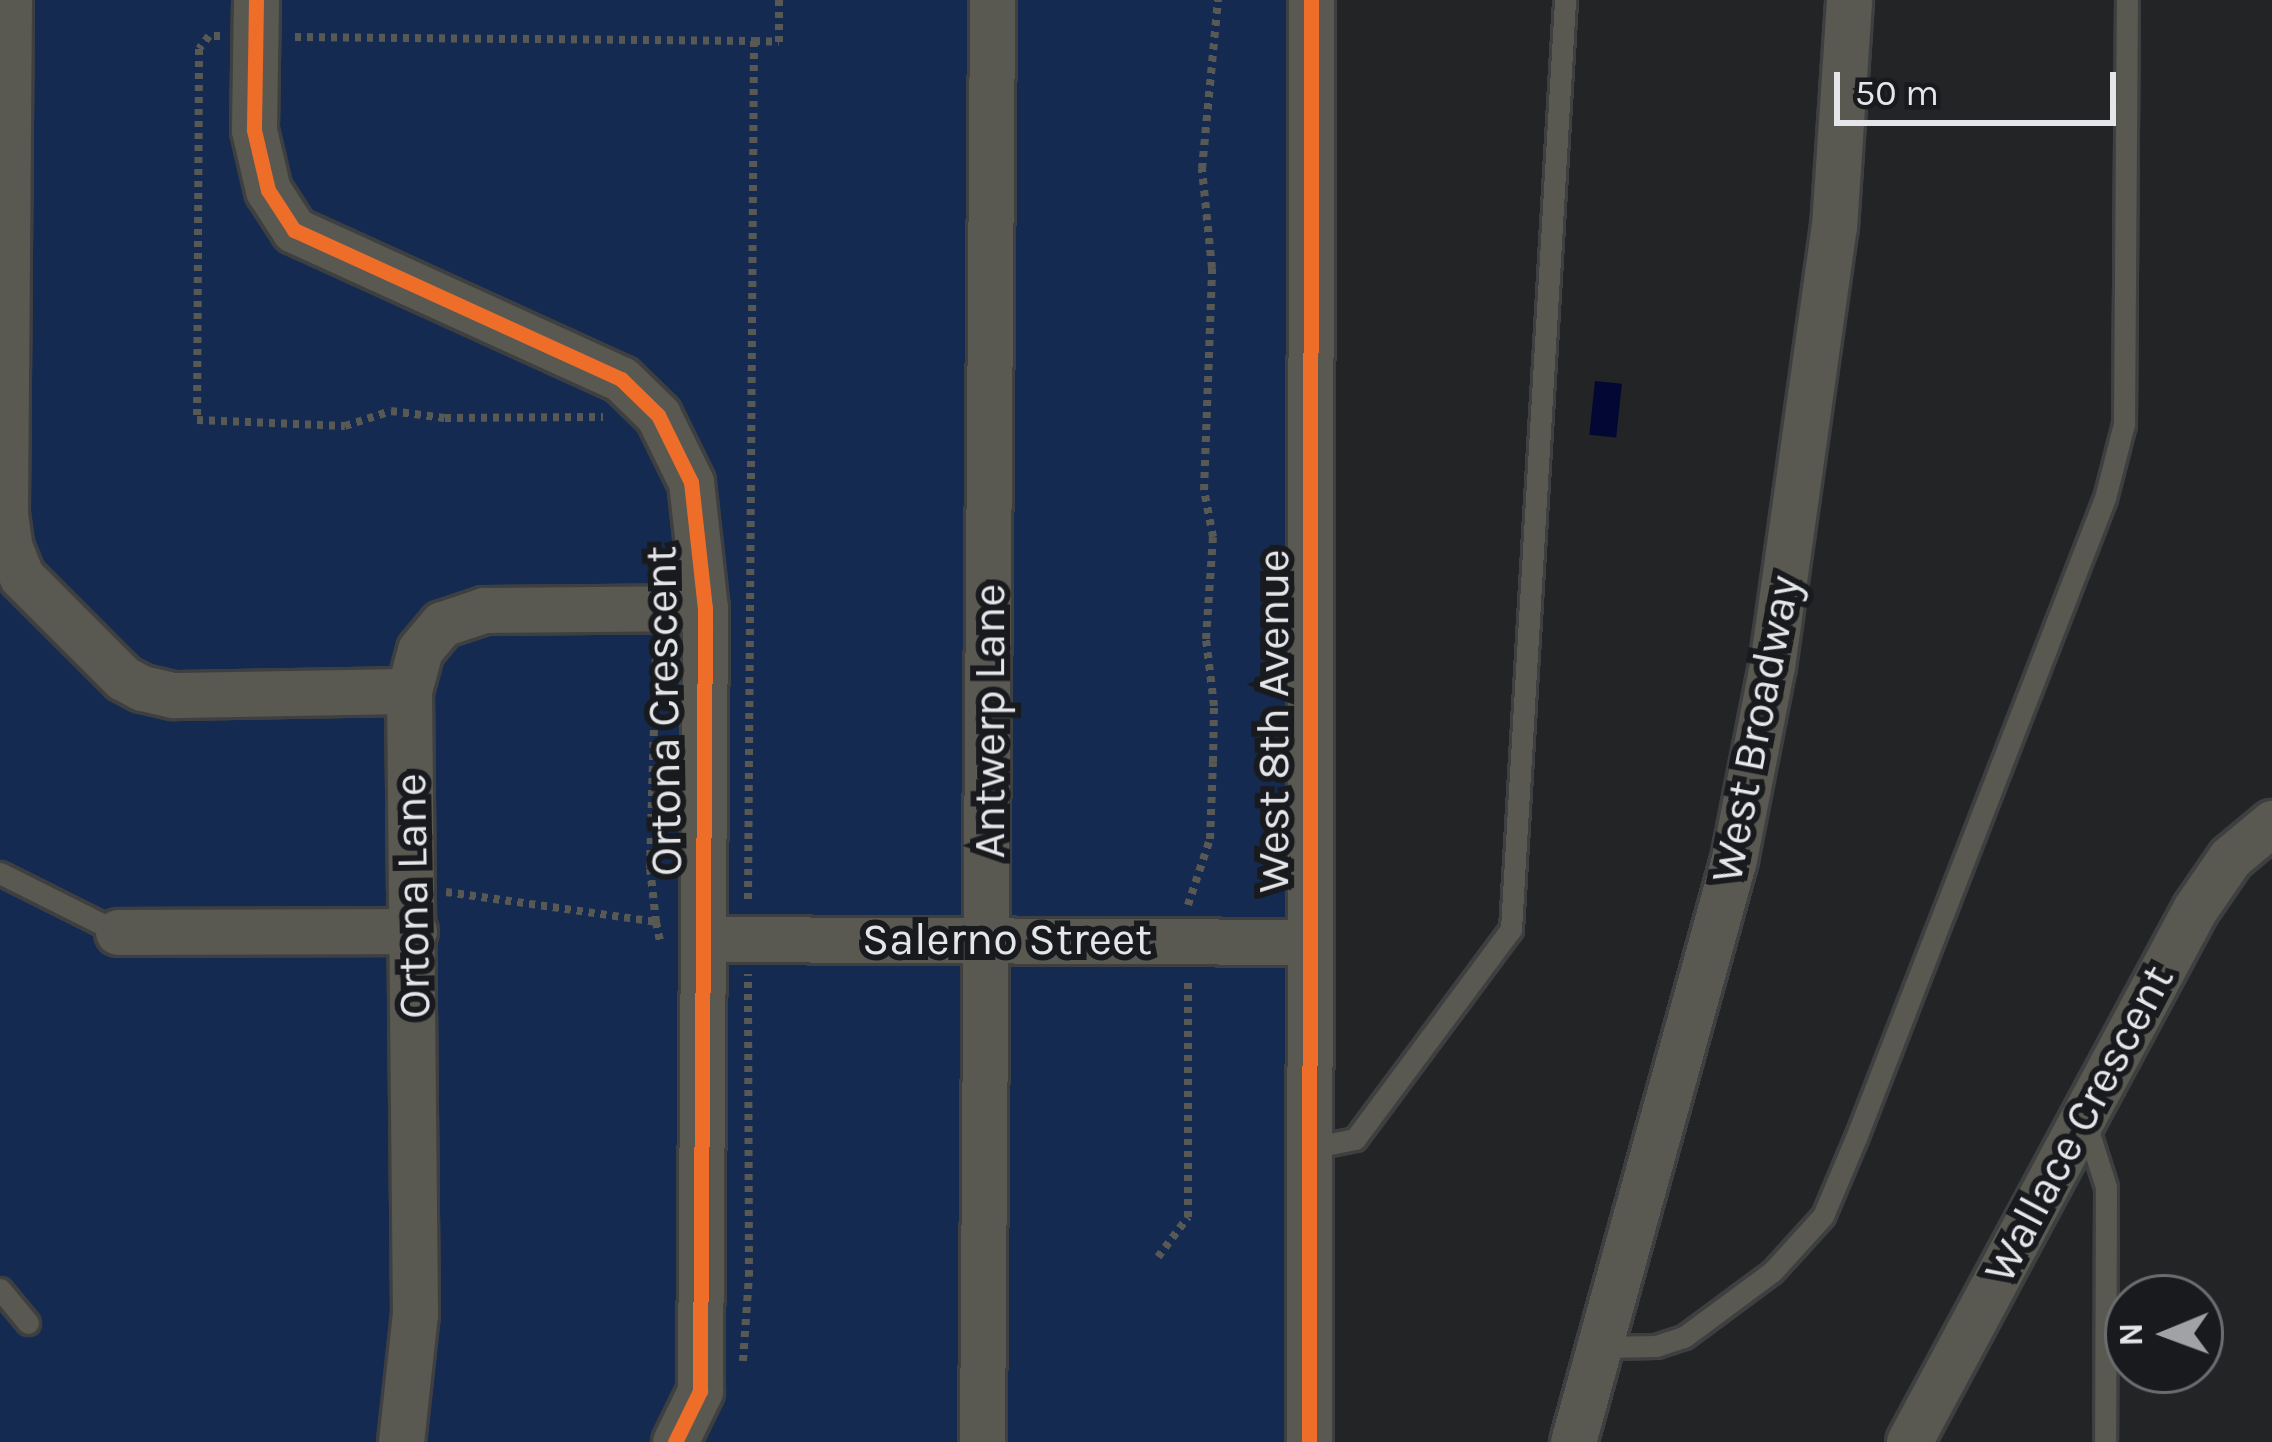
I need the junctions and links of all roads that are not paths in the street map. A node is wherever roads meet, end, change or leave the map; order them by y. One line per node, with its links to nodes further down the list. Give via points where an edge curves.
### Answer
1 (9, 0): 9 (street, via 5,514 22,577 123,679 142,688 172,695)
2 (992, 0): 14 (street, Antwerp Lane)
3 (1311, 0): 16 (street, West 8th Avenue)
4 (1565, 0): 18 (lane, via 1511,929 1354,1139)
5 (1849, 0): 21 (street, West Broadway, via 1834,227 1772,667 1734,859)
6 (2127, 0): 21 (lane, via 2124,424 2105,498 1856,1138 1822,1216 1772,1272 1684,1337)
7 (256, 18): 8 (street, Ortona Crescent, via 254,130 268,190 293,230 621,379 658,415 691,482)
8 (684, 608): 9 (street, Ortona Lane, via 484,610 442,624 421,650); 15 (street, Ortona Crescent)
9 (409, 691): 12 (street, Ortona Lane)
10 (2272, 823): 17 (street, Wallace Crescent, via 2230,858 2195,909)
11 (0, 873): 13 (lane)
12 (414, 909): 13 (street); 22 (street, Ortona Lane, via 415,1314)
13 (118, 932)
14 (989, 940): 15 (street, Salerno Street); 16 (street, Salerno Street); 24 (street, Antwerp Lane)
15 (682, 941): 23 (street, Ortona Crescent, via 700,1390)
16 (1310, 942): 18 (street, West 8th Avenue)
17 (2083, 1115): 27 (street, Wallace Crescent); 28 (lane, via 2106,1187)
18 (1310, 1148): 25 (street, West 8th Avenue)
19 (0, 1289): 20 (lane)
20 (28, 1323)
21 (1600, 1347): 26 (street, West Broadway)
22 (401, 1442)
23 (675, 1442)
24 (982, 1442)
25 (1310, 1442)
26 (1573, 1442)
27 (1909, 1442)
28 (2104, 1442)

